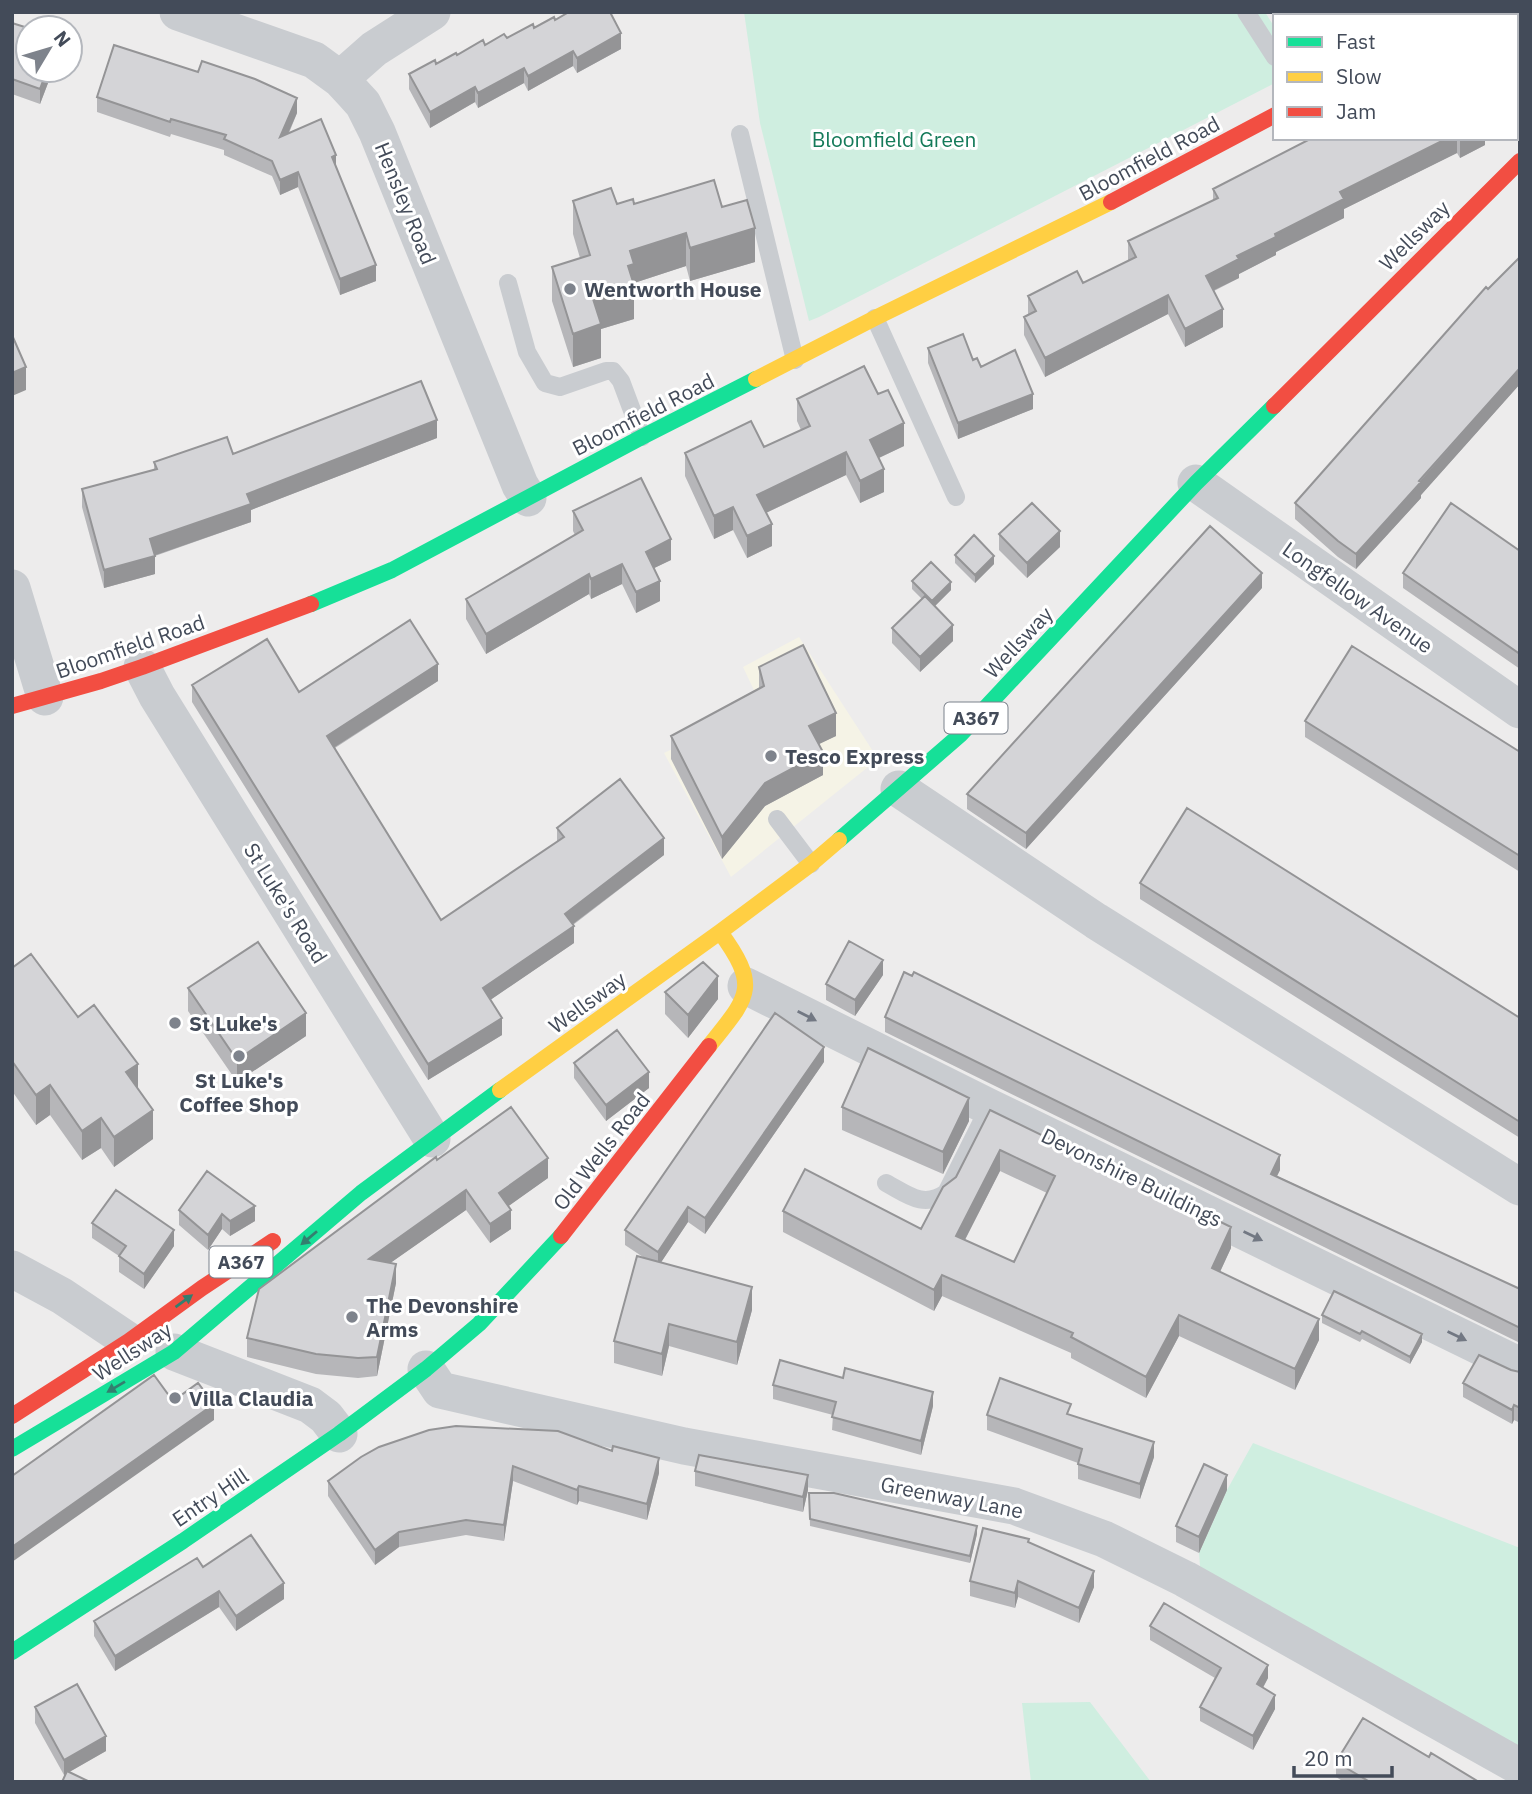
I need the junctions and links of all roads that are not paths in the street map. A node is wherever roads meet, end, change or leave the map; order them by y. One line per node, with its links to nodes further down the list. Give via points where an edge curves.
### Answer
1 (178, 12): 5 (street, Hensley Road, via 314,60)
2 (432, 12): 5 (street, via 374,48)
3 (1246, 12): 4 (lane)
4 (1273, 54)
5 (340, 79): 15 (street, Hensley Road, via 363,104 377,132)
6 (1273, 116): 10 (street, Bloomfield Road, via 1140,188)
7 (740, 134): 11 (lane)
8 (1514, 176): 13 (street, Wellsway / A367)
9 (508, 283): 12 (lane, via 527,352 545,383 560,387 613,371)
10 (875, 318): 11 (street, Bloomfield Road); 14 (lane)
11 (795, 360): 12 (street, Bloomfield Road)
12 (642, 437): 15 (street, Bloomfield Road)
13 (1196, 483): 19 (street, Longfellow Avenue); 20 (street, Wellsway / A367, via 960,735)
14 (957, 497)
15 (528, 498): 17 (street, Bloomfield Road, via 392,570)
16 (12, 588): 18 (street)
17 (142, 667): 18 (street, Bloomfield Road); 26 (street, St Luke's Road)
18 (29, 701)
19 (1520, 710)
20 (899, 789): 22 (street, Wellsway / A367); 28 (street, via 1096,921)
21 (777, 819): 22 (lane)
22 (811, 863): 23 (street, Wellsway / A367)
23 (720, 932): 24 (street, via 735,953); 26 (street, Wellsway / A367)
24 (746, 986): 25 (street, Devonshire Buildings, one-way to 25); 34 (street, Old Wells Road, via 735,1013 561,1236 479,1324)
25 (989, 1107): 27 (lane, via 946,1193 928,1201); 33 (street, Devonshire Buildings, one-way to 33)
26 (432, 1139): 29 (street, Wellsway / A367)
27 (886, 1183)
28 (1520, 1187)
29 (360, 1193): 31 (street, Wellsway / A367, one-way to 29, via 297,1226); 32 (street, Wellsway / A367, one-way to 32)
30 (12, 1269): 31 (street)
31 (128, 1341): 32 (street); 35 (street, Wellsway / A367)
32 (174, 1352): 36 (street, via 310,1405); 37 (street, Wellsway / A367, one-way to 37)
33 (1520, 1366)
34 (426, 1369): 36 (street, Entry Hill); 39 (street, Greenway Lane, via 440,1390 670,1443 1014,1506 1104,1539 1185,1579)
35 (12, 1416)
36 (339, 1434): 38 (street, Entry Hill)
37 (12, 1449)
38 (12, 1653)
39 (1520, 1767)

